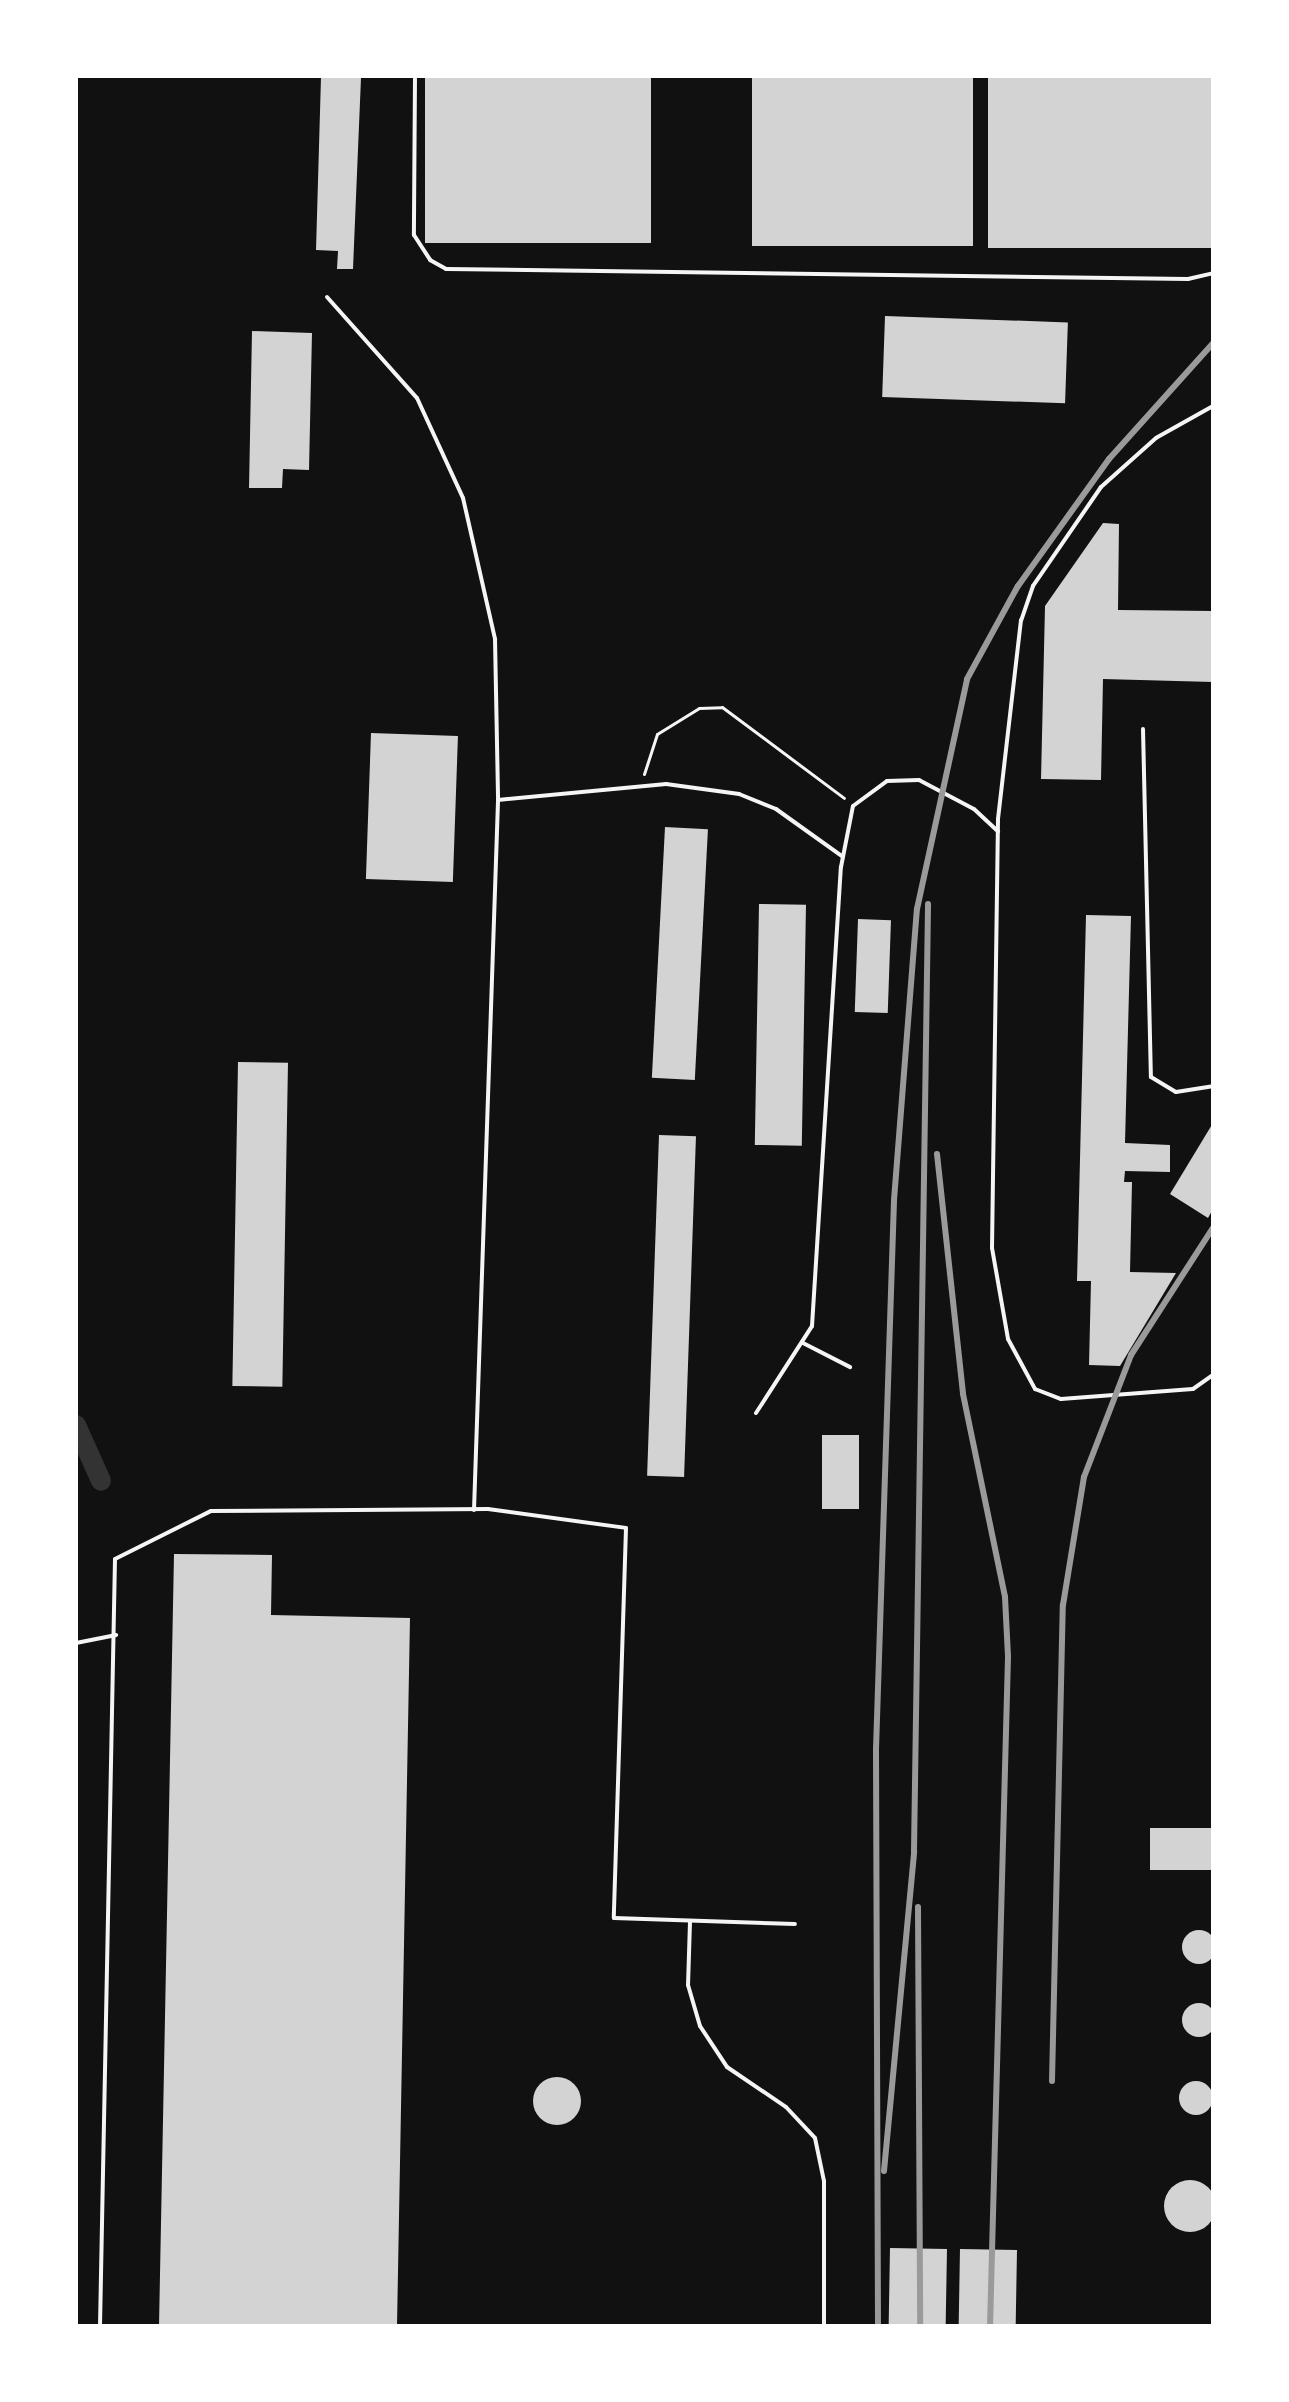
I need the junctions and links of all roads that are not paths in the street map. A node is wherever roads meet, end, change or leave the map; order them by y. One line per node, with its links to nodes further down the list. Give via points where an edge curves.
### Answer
1 (415, 76): 2 (lane, via 414,235 430,260 446,269 1188,279)
2 (1213, 273)
3 (327, 297): 6 (lane, via 417,398 463,498 495,639)
4 (1213, 406): 7 (lane, via 1156,438 1101,487 1033,586 1021,620)
5 (1143, 729): 9 (lane, via 1151,1077 1176,1092)
6 (498, 800): 8 (lane, via 622,787 739,794 776,809); 14 (lane)
7 (998, 831): 8 (lane, via 974,809 919,780 887,781 853,806); 12 (lane, via 992,1248 1020,1373 1035,1389 1061,1399 1193,1389)
8 (842, 856): 10 (lane, via 820,1270)
9 (1213, 1086)
10 (803, 1343): 11 (lane); 13 (lane)
11 (850, 1367)
12 (1213, 1375)
13 (756, 1413)
14 (474, 1510): 15 (lane, via 211,1511 115,1559); 17 (lane, via 626,1528 614,1918)
15 (116, 1635): 16 (lane); 19 (lane)
16 (76, 1643)
17 (690, 1922): 18 (lane); 20 (lane, via 688,1985 700,2026 727,2067 786,2107 815,2138 824,2181)
18 (795, 1924)
19 (100, 2326)
20 (824, 2326)

